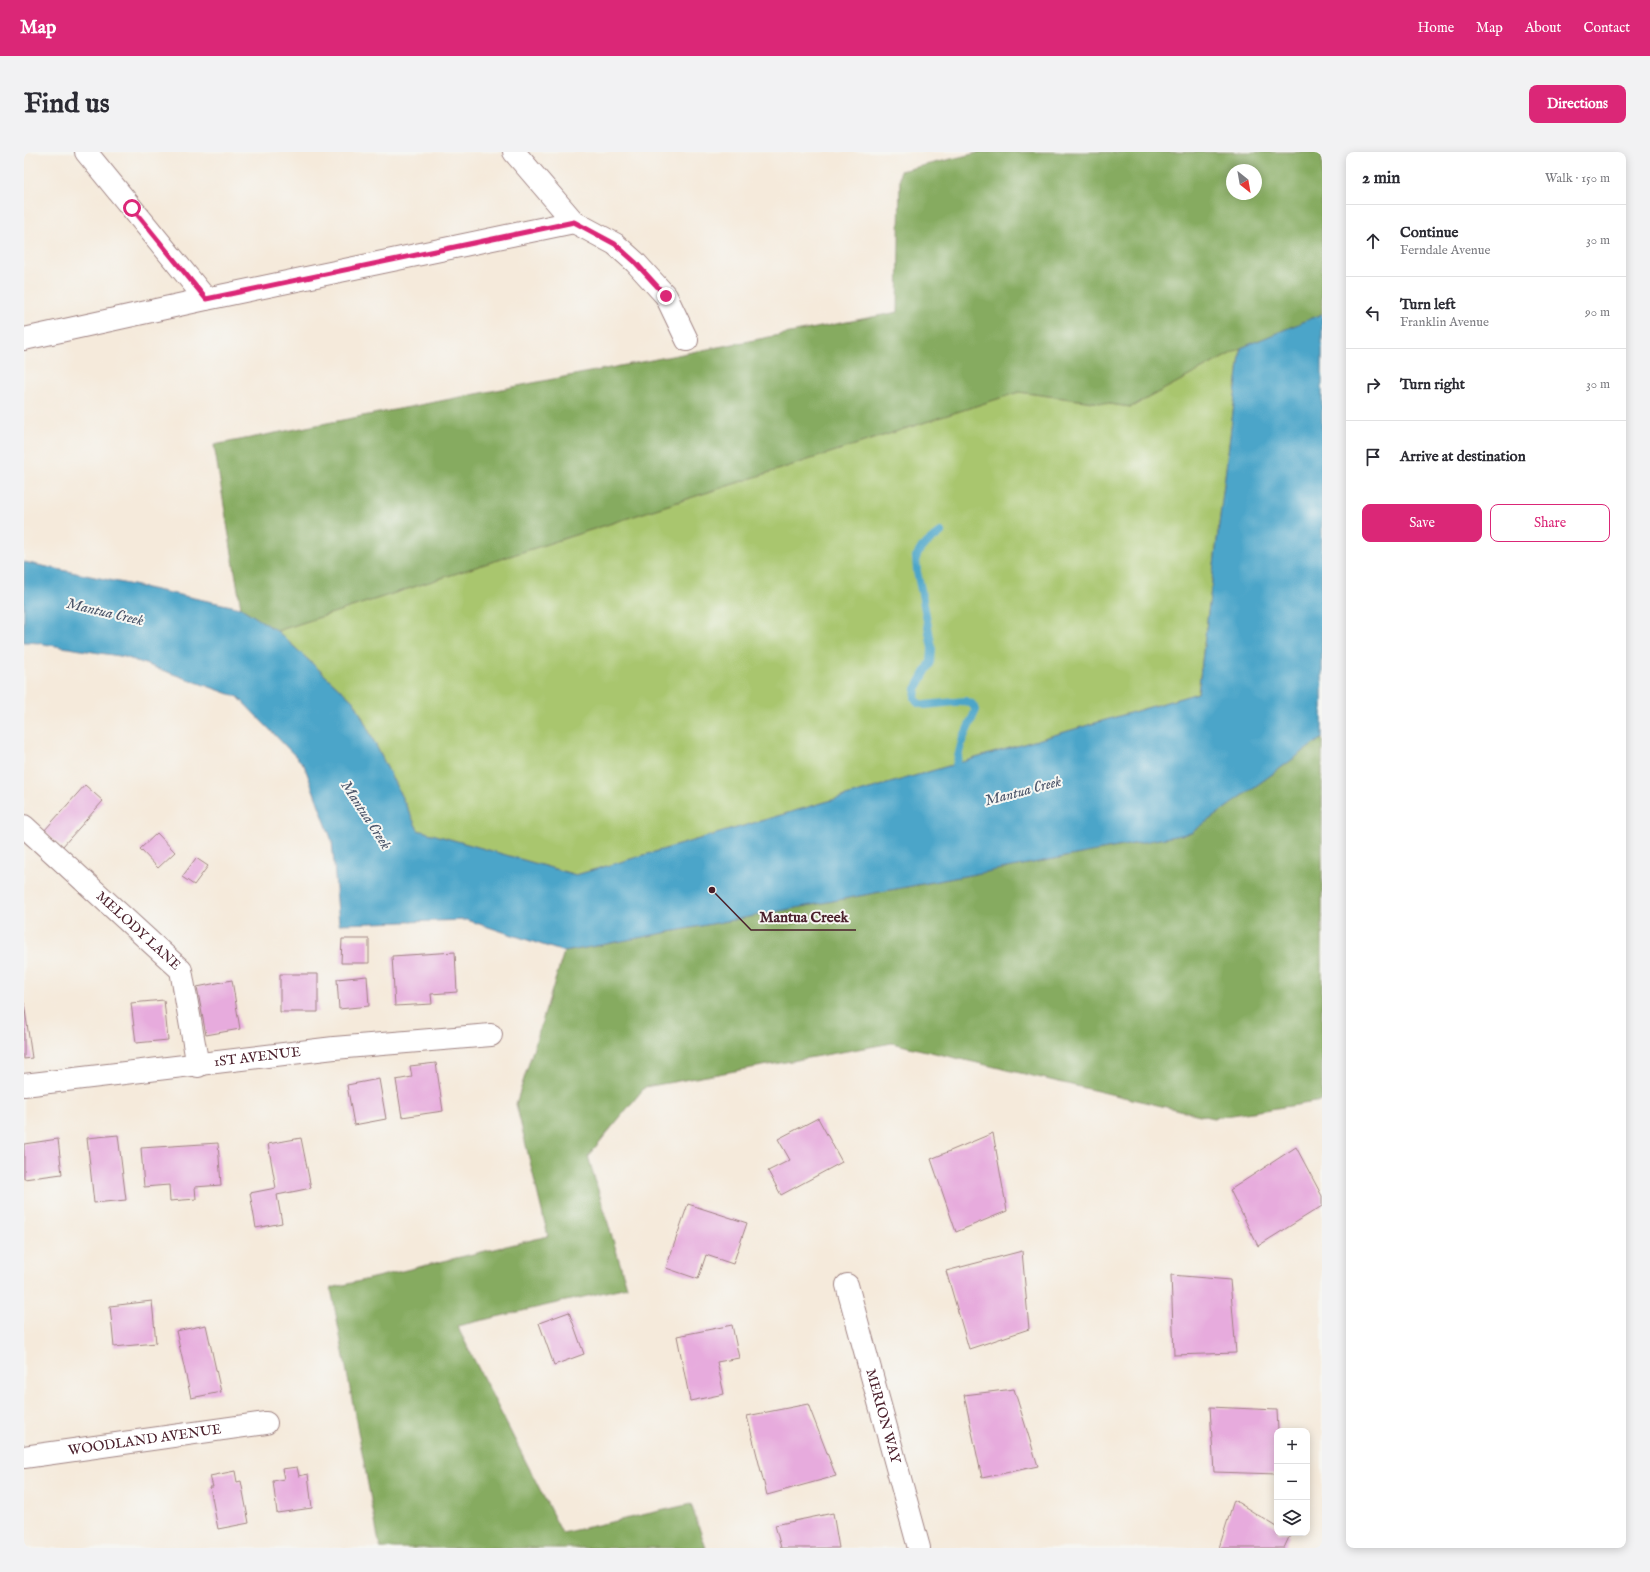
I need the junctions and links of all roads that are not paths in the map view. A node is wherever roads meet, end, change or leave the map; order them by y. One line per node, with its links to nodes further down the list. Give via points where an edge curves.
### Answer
1 (86, 152): 4 (street)
2 (514, 152): 3 (street)
3 (574, 222): 4 (street); 6 (street, via 615,244 635,262 666,296)
4 (206, 299): 5 (street)
5 (24, 339)
6 (687, 340)
7 (24, 826): 9 (street, MELODY LANE, via 181,970)
8 (491, 1035): 9 (street, 1ST AVENUE, via 334,1048)
9 (198, 1066): 10 (street, 1ST AVENUE)
10 (24, 1085)
11 (846, 1285): 14 (street, MERION WAY)
12 (266, 1423): 13 (street, WOODLAND AVENUE)
13 (24, 1457)
14 (919, 1548)

